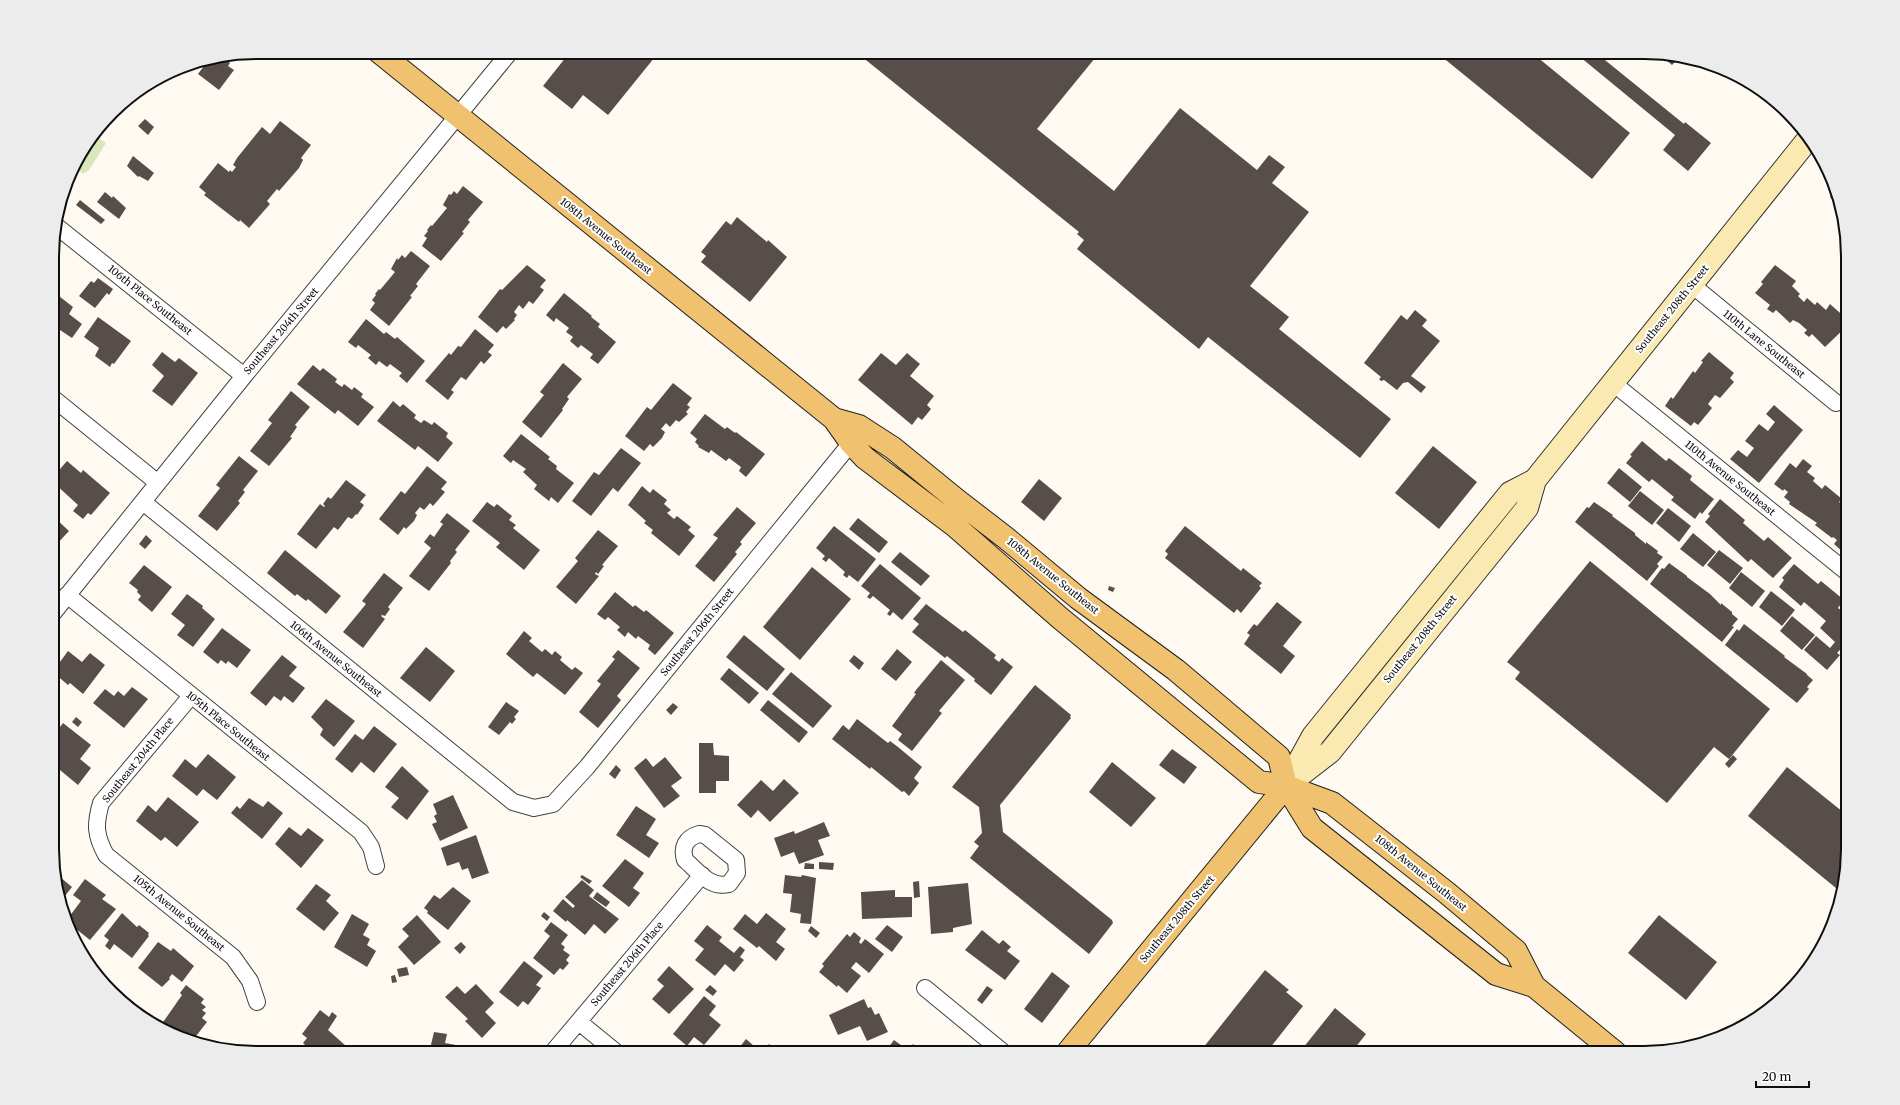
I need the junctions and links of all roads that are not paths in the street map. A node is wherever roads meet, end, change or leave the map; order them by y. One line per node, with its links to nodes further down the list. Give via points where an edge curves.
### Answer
1 (389, 59): 3 (main road, 108th Avenue Southeast)
2 (504, 59): 3 (street, Southeast 204th Street)
3 (458, 116): 7 (street, Southeast 204th Street); 11 (main road, 108th Avenue Southeast)
4 (1805, 143): 6 (main road, Southeast 208th Street)
5 (61, 229): 7 (street, 106th Place Southeast)
6 (1692, 285): 8 (main road, Southeast 208th Street); 10 (street, 110th Lane Southeast)
7 (244, 376): 13 (street, Southeast 204th Street)
8 (1613, 383): 15 (street, 110th Avenue Southeast); 19 (main road, Southeast 208th Street, via 1535,480 1510,493 1419,605 1313,736)
9 (59, 403): 13 (street)
10 (1836, 403)
11 (834, 419): 12 (main road, 108th Avenue Southeast); 19 (main road, 108th Avenue Southeast, via 859,426 893,448 1078,598 1176,670 1279,757)
12 (851, 443): 19 (main road, 108th Avenue Southeast, via 902,487 955,526 1060,618 1259,782); 20 (street, Southeast 206th Street, via 587,768 553,804)
13 (158, 483): 14 (street, Southeast 204th Street)
14 (143, 502): 16 (street, Southeast 204th Street); 20 (street, 106th Avenue Southeast, via 513,802)
15 (1841, 567)
16 (67, 595): 17 (street, Southeast 204th Street); 18 (street, 105th Place Southeast)
17 (59, 605)
18 (191, 696): 21 (street, Southeast 204th Place, via 101,804 96,820); 22 (street, 105th Place Southeast, via 361,832 371,847)
19 (1286, 786): 24 (main road, 108th Avenue Southeast, via 1312,828 1496,974); 24 (main road, 108th Avenue Southeast, via 1332,803 1447,892 1516,951); 31 (main road, Southeast 208th Street)
20 (534, 808)
21 (98, 829): 26 (street, 105th Avenue Southeast, via 99,842 106,855 233,957 250,981)
22 (376, 866)
23 (702, 875): 27 (street, Southeast 206th Place)
24 (1534, 986): 32 (main road, 108th Avenue Southeast)
25 (925, 988): 30 (street)
26 (257, 1002)
27 (579, 1022): 28 (street, Southeast 206th Place); 29 (street)
28 (558, 1046)
29 (608, 1046)
30 (995, 1046)
31 (1073, 1046)
32 (1607, 1046)

